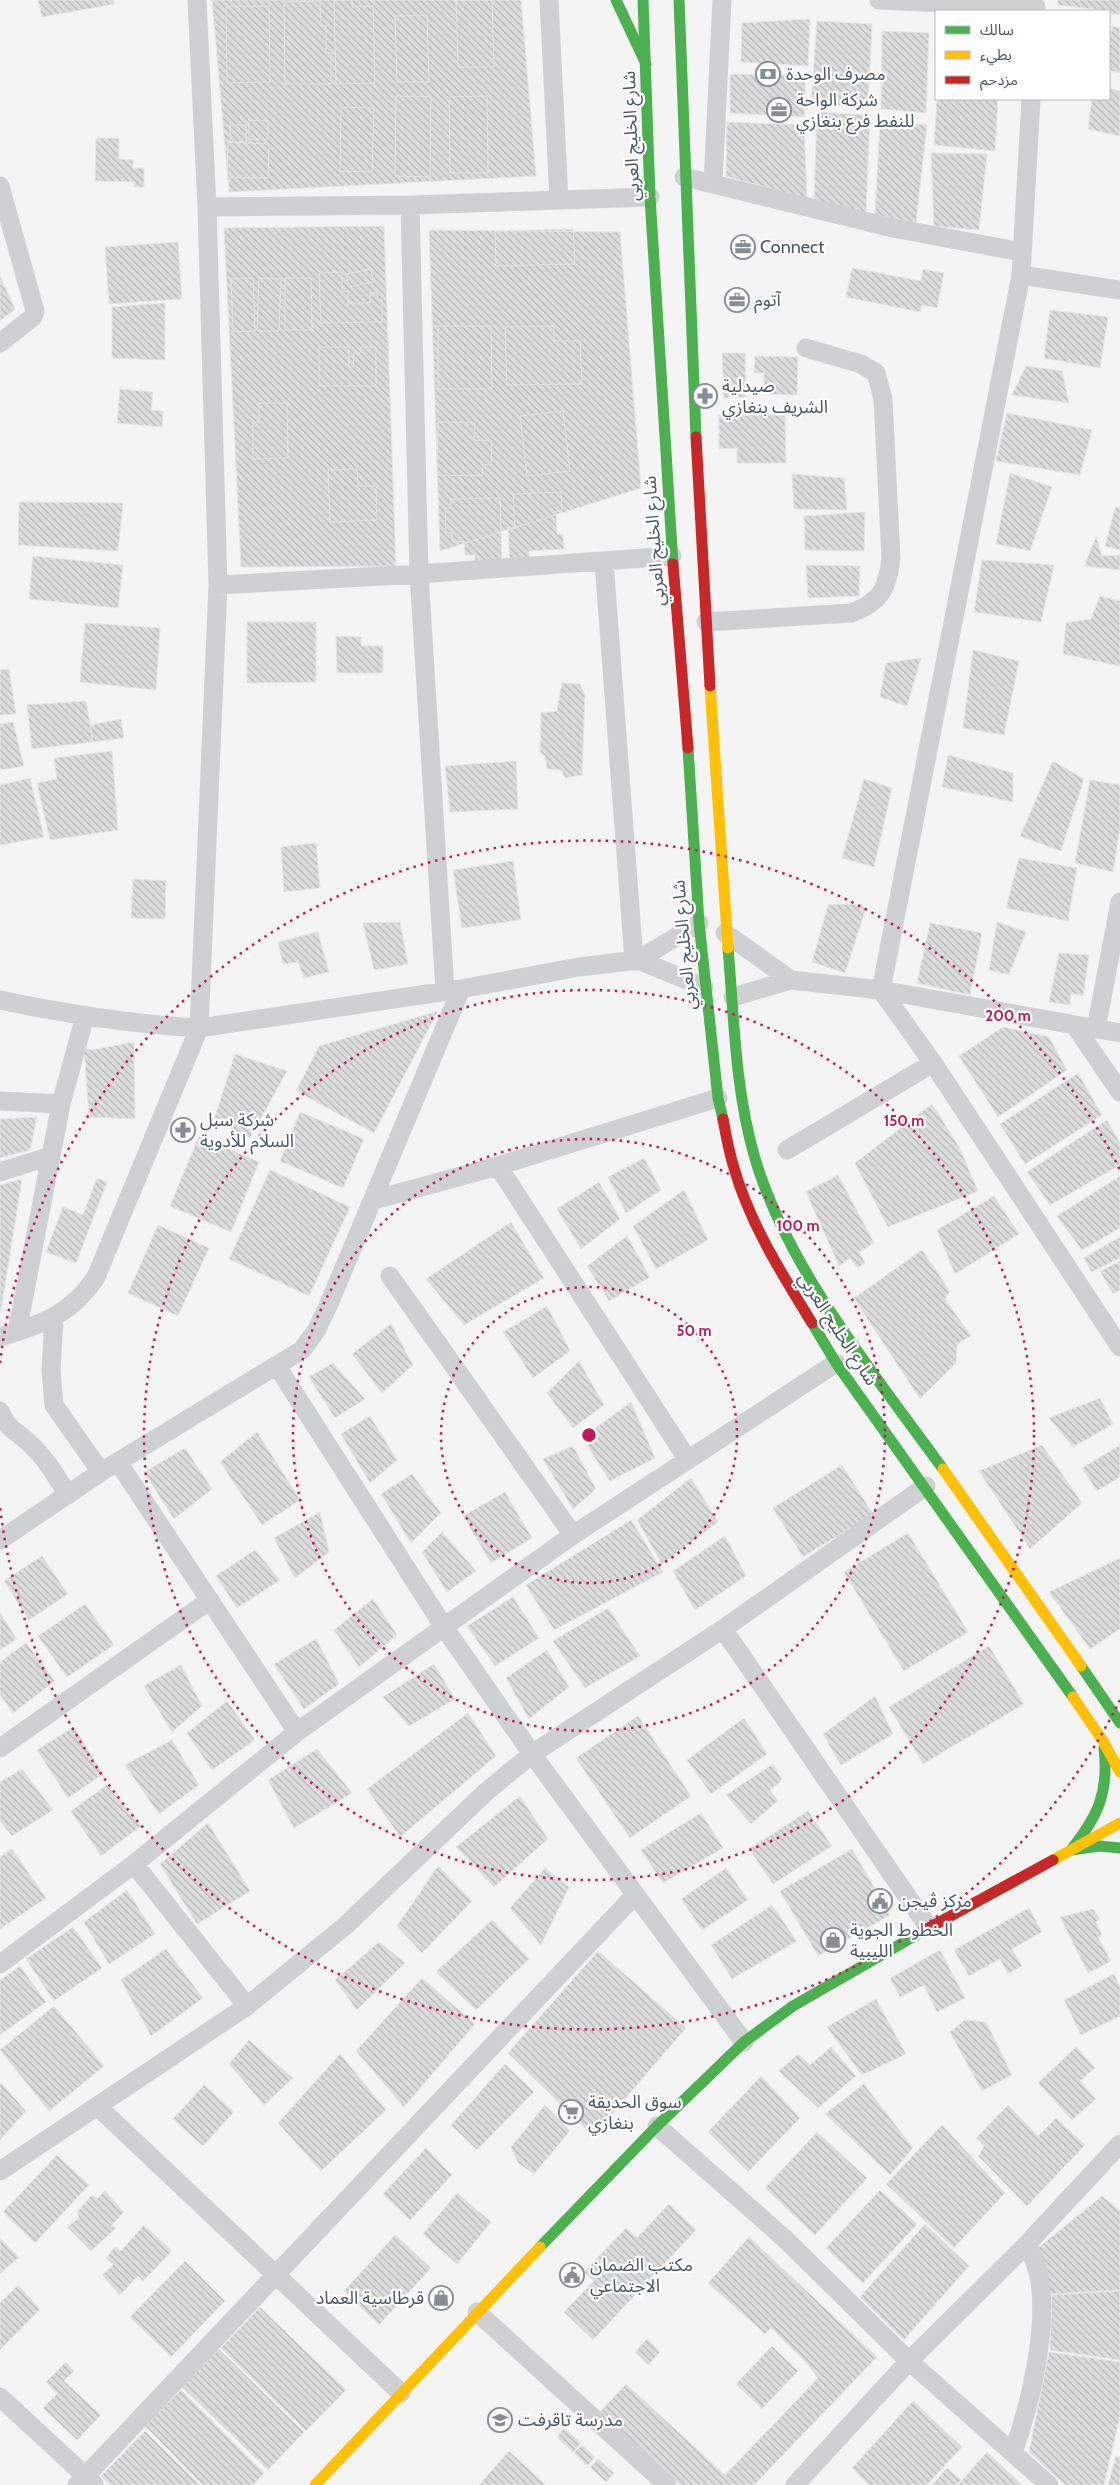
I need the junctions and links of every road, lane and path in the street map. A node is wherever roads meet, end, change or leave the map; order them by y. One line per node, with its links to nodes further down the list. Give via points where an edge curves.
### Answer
1 (197, 0): 18 (street)
2 (549, 0): 16 (street)
3 (616, 0): 10 (main road)
4 (643, 0): 10 (main road, شارع الخليج العربي)
5 (678, 0): 12 (main road, شارع الخليج العربي)
6 (722, 0): 13 (street)
7 (880, 0): 8 (street)
8 (931, 2): 9 (street)
9 (1036, 6)
10 (646, 64): 15 (main road, شارع الخليج العربي)
11 (1031, 100): 19 (street)
12 (684, 177): 13 (street); 28 (main road, شارع الخليج العربي)
13 (712, 183): 19 (street, via 802,208)
14 (0, 186): 22 (street, via 35,314)
15 (650, 197): 16 (street); 24 (main road, شارع الخليج العربي)
16 (559, 200): 17 (street)
17 (410, 205): 18 (street); 26 (street)
18 (208, 206): 27 (street)
19 (1022, 252): 20 (street)
20 (1021, 275): 21 (street); 36 (street)
21 (1120, 290)
22 (0, 343)
23 (806, 348): 28 (street, via 861,364 876,373 883,398 891,559 888,582 876,600 851,613)
24 (672, 556): 25 (street); 30 (main road, شارع الخليج العربي)
25 (604, 562): 26 (street); 32 (street)
26 (418, 574): 27 (street); 35 (street)
27 (218, 585): 41 (street)
28 (706, 622): 31 (main road, شارع الخليج العربي)
29 (1120, 902): 42 (street)
30 (699, 923): 32 (street); 34 (main road, شارع الخليج العربي)
31 (725, 933): 33 (street); 37 (main road, شارع الخليج العربي)
32 (636, 961): 34 (street); 35 (street, via 578,967)
33 (791, 980): 36 (street); 37 (street)
34 (704, 986): 46 (main road, شارع الخليج العربي)
35 (453, 990): 41 (street); 53 (street)
36 (880, 990): 40 (street); 44 (street)
37 (733, 997): 71 (main road, شارع الخليج العربي, via 745,1124 761,1177 796,1250 855,1347)
38 (0, 1000): 39 (street)
39 (85, 1016): 41 (street, via 145,1025); 48 (street)
40 (1075, 1026): 42 (street); 45 (street)
41 (199, 1028): 55 (street, via 96,1277 85,1294)
42 (1096, 1029): 43 (street)
43 (1120, 1033)
44 (933, 1063): 49 (street); 57 (street)
45 (1120, 1092)
46 (718, 1098): 51 (street); 58 (main road, شارع الخليج العربي, via 734,1169 752,1214 774,1261)
47 (0, 1101): 48 (street)
48 (61, 1104): 50 (street)
49 (787, 1150)
50 (51, 1156): 52 (street); 56 (street)
51 (498, 1166): 53 (street); 61 (street)
52 (0, 1172)
53 (374, 1200): 59 (street, via 316,1331 302,1350)
54 (390, 1276): 66 (street)
55 (54, 1318): 56 (street); 63 (street, via 51,1370 54,1405)
56 (9, 1334)
57 (1120, 1347)
58 (836, 1364): 61 (street); 64 (main road, شارع الخليج العربي)
59 (277, 1366): 62 (street); 69 (street)
60 (0, 1411): 65 (street, via 6,1425 29,1442 50,1466)
61 (688, 1460): 66 (street)
62 (118, 1462): 63 (street); 68 (street)
63 (101, 1472): 65 (street)
64 (926, 1486): 70 (street); 73 (main road, شارع الخليج العربي)
65 (68, 1495): 67 (street)
66 (573, 1536): 69 (street)
67 (0, 1540)
68 (210, 1600): 72 (street); 74 (street)
69 (444, 1627): 72 (street); 75 (street)
70 (723, 1630): 75 (street); 82 (street)
71 (1120, 1722)
72 (297, 1732): 80 (street)
73 (1103, 1741): 76 (main road, شارع الخليج العربي); 79 (main road, via 1107,1772 1104,1796 1094,1821)
74 (0, 1748)
75 (532, 1754): 81 (street); 84 (street, via 487,1791 345,1926)
76 (1120, 1772)
77 (1120, 1823): 79 (main road)
78 (1120, 1848): 79 (main road, via 1100,1846)
79 (1070, 1850): 82 (main road)
80 (134, 1864): 83 (street); 84 (street)
81 (635, 1895): 85 (street); 91 (street)
82 (928, 1928): 85 (main road, via 793,2006)
83 (0, 1964)
84 (247, 2006): 86 (street)
85 (744, 2042): 87 (main road)
86 (96, 2106): 89 (street); 91 (street)
87 (657, 2126): 92 (main road); 93 (street, via 784,2238)
88 (1120, 2144): 90 (street)
89 (0, 2171)
90 (1027, 2244): 93 (street); 96 (street, via 1039,2276 1040,2317 1031,2395)
91 (278, 2275): 94 (street); 97 (street)
92 (477, 2312): 94 (main road); 99 (street)
93 (909, 2361): 96 (street); 100 (street)
94 (402, 2393): 98 (main road)
95 (0, 2397): 97 (street)
96 (1013, 2453): 101 (street)
97 (86, 2482)
98 (315, 2485)
99 (667, 2485)
100 (795, 2485)
101 (1049, 2485)

